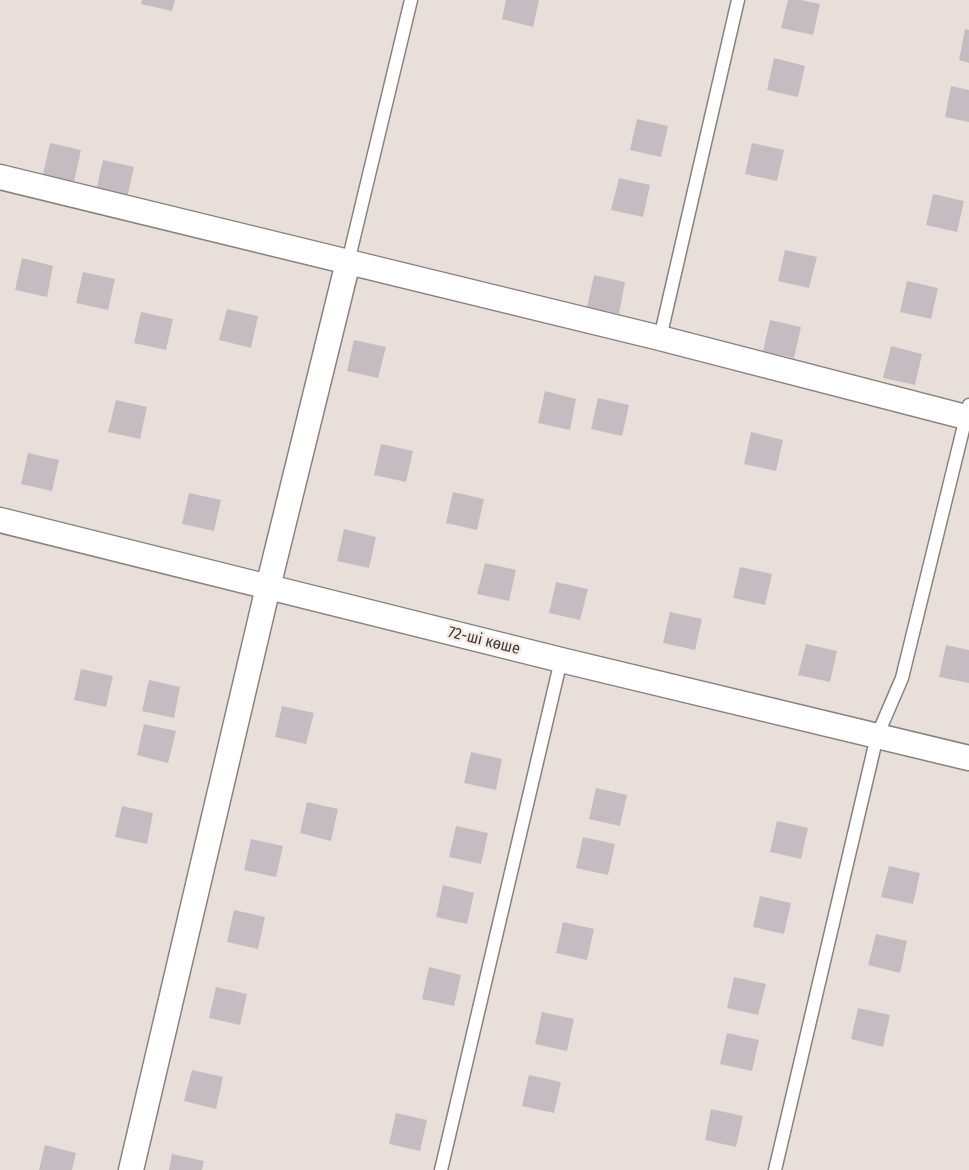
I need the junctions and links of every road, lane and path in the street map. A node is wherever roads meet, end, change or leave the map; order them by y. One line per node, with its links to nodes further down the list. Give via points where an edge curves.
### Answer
1 (411, 0): 4 (lane)
2 (738, 0): 5 (lane)
3 (0, 177): 4 (street)
4 (348, 262): 5 (street); 8 (street)
5 (660, 338): 6 (street)
6 (968, 414): 10 (lane, via 902,678)
7 (0, 520): 8 (street, 72-ші көше)
8 (268, 587): 9 (street, 72-ші көше); 12 (street)
9 (561, 660): 10 (street, 72-ші көше); 13 (lane)
10 (877, 736): 11 (street, 72-ші көше); 14 (lane)
11 (969, 758)
12 (131, 1170)
13 (441, 1170)
14 (775, 1170)

